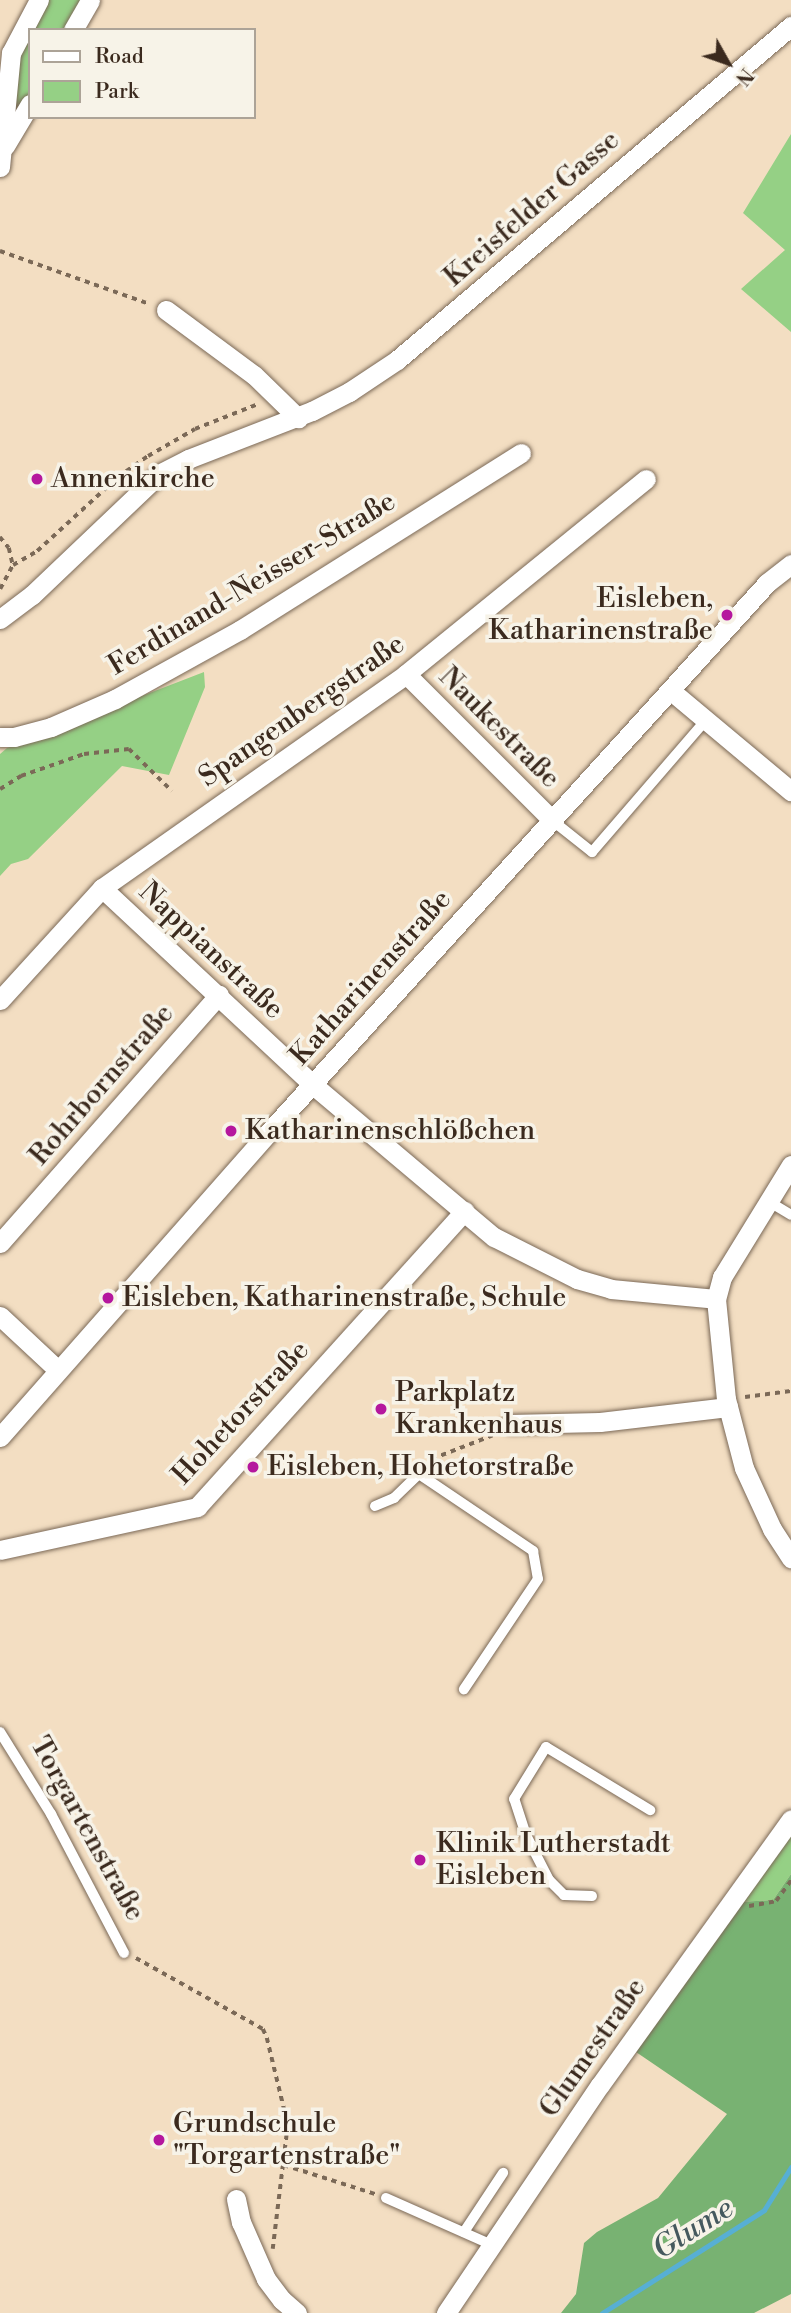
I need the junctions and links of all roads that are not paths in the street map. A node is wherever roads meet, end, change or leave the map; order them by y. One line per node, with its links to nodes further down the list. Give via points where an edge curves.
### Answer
1 (39, 0): 6 (street, via 11,52)
2 (90, 0): 4 (street)
3 (791, 26): 8 (street, Kreisfelder Gasse, via 422,341 349,392)
4 (74, 28)
5 (28, 108): 6 (street)
6 (2, 158)
7 (166, 310): 8 (street, via 254,375)
8 (298, 418): 12 (street, Kreisfelder Gasse, via 159,474)
9 (521, 453): 16 (street, Ferdinand-Neisser-Straße, via 240,629 115,699 51,727)
10 (646, 479): 13 (street, Spangenbergstraße)
11 (791, 564): 14 (street, Katharinenstraße, via 767,583)
12 (0, 619)
13 (406, 674): 18 (street, Naukestraße); 19 (street, Spangenbergstraße)
14 (670, 690): 15 (street); 18 (street, Katharinenstraße)
15 (708, 718): 17 (street); 18 (lane, via 592,852)
16 (0, 737)
17 (791, 791)
18 (553, 821): 22 (street, Katharinenstraße)
19 (102, 888): 20 (street, Nappianstraße); 21 (street, Spangenbergstraße)
20 (219, 995): 22 (street, Nappianstraße); 27 (street, Rohrbornstraße)
21 (0, 1000)
22 (312, 1084): 25 (street, Nappianstraße); 30 (street, Katharinenstraße)
23 (791, 1165): 24 (street)
24 (768, 1201): 26 (lane); 28 (street, via 722,1277)
25 (464, 1211): 28 (street, Nappianstraße, via 494,1237 577,1279 611,1289); 35 (street, Hohetorstraße, via 197,1507)
26 (791, 1215)
27 (0, 1243)
28 (716, 1300): 31 (street)
29 (0, 1316): 30 (street)
30 (58, 1370): 33 (street, Katharinenstraße)
31 (727, 1403): 32 (street, via 600,1422); 36 (street, via 757,1500)
32 (510, 1424)
33 (0, 1437)
34 (375, 1506): 37 (lane, via 394,1497 419,1474 533,1551 538,1578)
35 (0, 1550)
36 (791, 1558)
37 (464, 1689)
38 (0, 1732): 42 (lane, Torgartenstraße, via 51,1814)
39 (650, 1810): 41 (lane, via 546,1747 514,1799 526,1836 549,1880 564,1895)
40 (791, 1819): 47 (street, Glumestraße, via 600,2085)
41 (592, 1896)
42 (124, 1953)
43 (503, 2173): 46 (lane)
44 (386, 2198): 46 (lane)
45 (236, 2199): 48 (street, via 266,2278)
46 (464, 2232): 47 (lane)
47 (492, 2245): 49 (street, Glumestraße)
48 (298, 2313)
49 (446, 2313)

